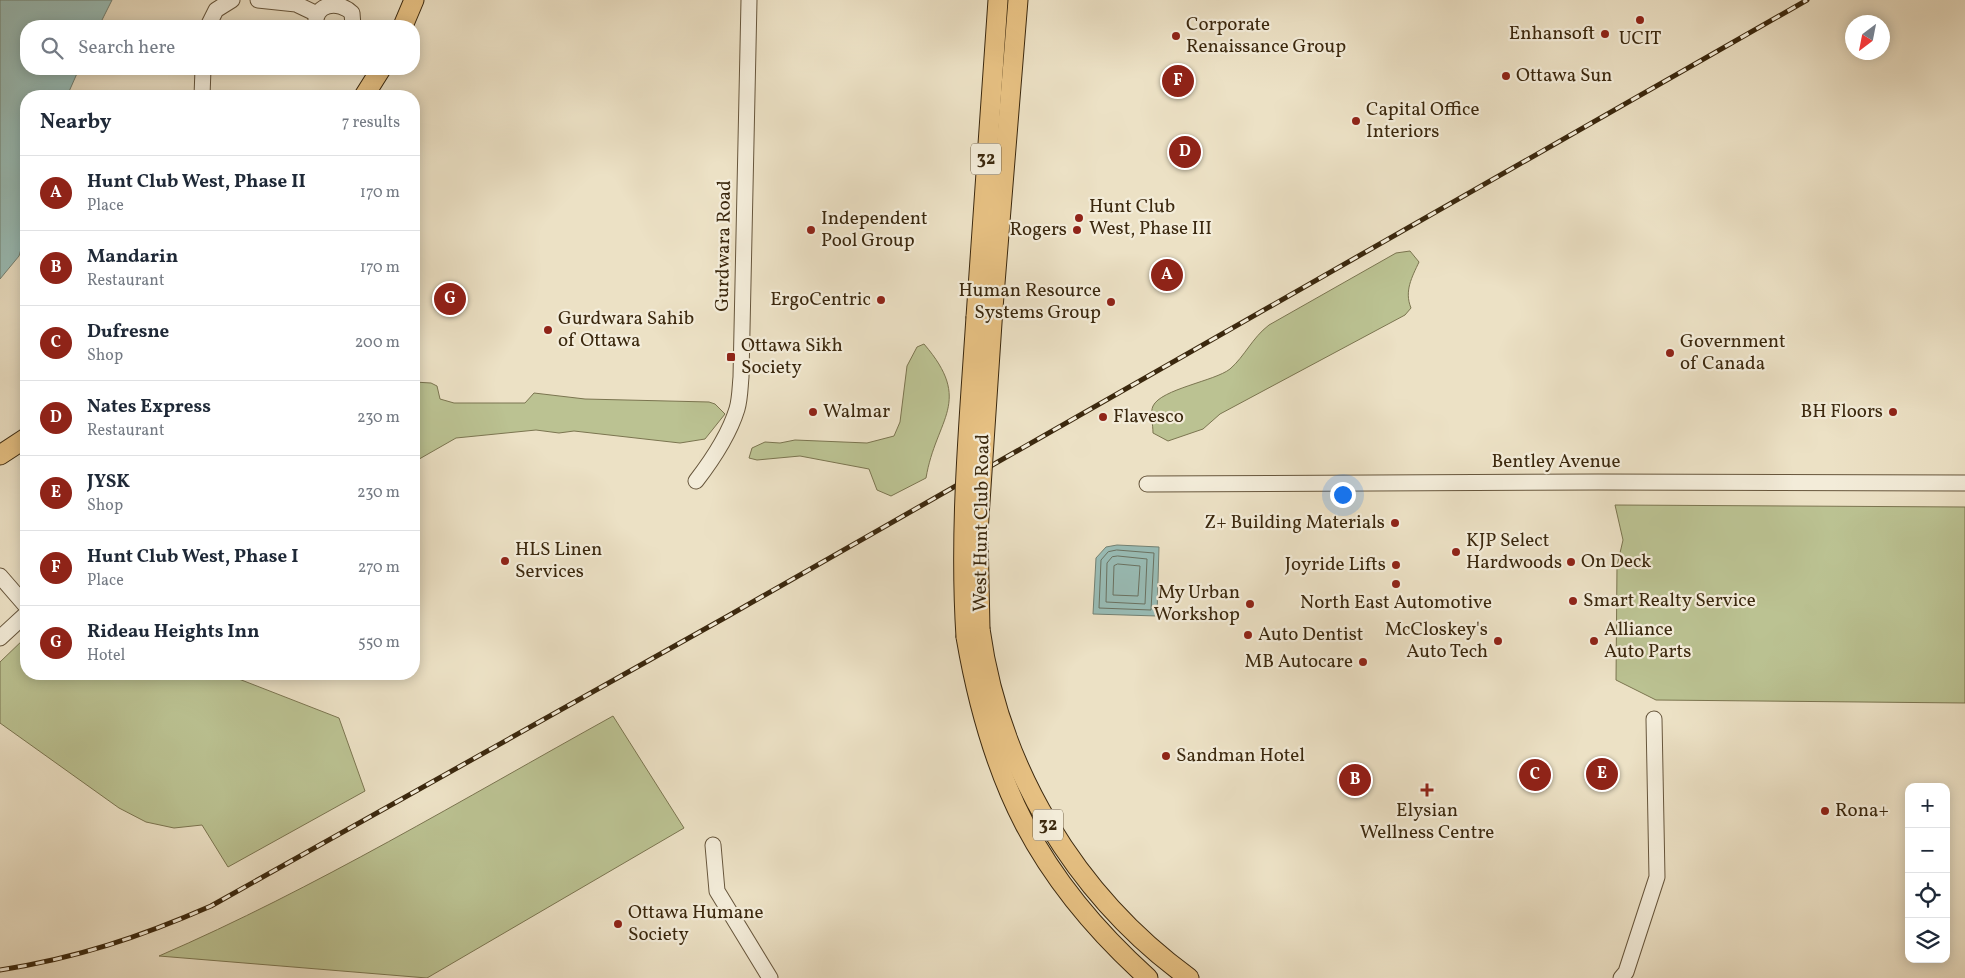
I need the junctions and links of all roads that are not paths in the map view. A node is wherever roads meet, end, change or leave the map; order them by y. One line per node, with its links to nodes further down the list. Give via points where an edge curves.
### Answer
1 (232, 0): 7 (street, via 216,10)
2 (258, 0): 8 (street, via 296,4)
3 (414, 0): 10 (main road)
4 (749, 0): 17 (street, Gurdwara Road, via 742,377 738,407 729,429)
5 (998, 0): 23 (main road, West Hunt Club Road / 32, bridge, via 963,511 963,582)
6 (1018, 0): 23 (main road, West Hunt Club Road / 32, bridge, via 993,308)
7 (211, 20)
8 (316, 20): 9 (street, via 320,8 331,2 343,4 352,13)
9 (353, 20)
10 (406, 20)
11 (204, 75): 13 (street)
12 (377, 75): 14 (main road)
13 (202, 90)
14 (368, 90)
15 (20, 442): 16 (main road)
16 (0, 455)
17 (696, 481)
18 (1965, 483): 19 (street, Bentley Avenue)
19 (1147, 484)
20 (0, 576): 21 (street)
21 (20, 599)
22 (20, 620): 24 (street)
23 (973, 633): 29 (main road, West Hunt Club Road / 32, via 975,689 992,749 1022,821 1069,894 1114,946); 30 (main road, West Hunt Club Road / 32, via 986,662 999,717 1021,771 1052,832 1115,914)
24 (0, 638)
25 (1654, 719): 27 (street, via 1657,877)
26 (713, 845): 28 (street, via 717,891)
27 (1625, 976)
28 (770, 978)
29 (1148, 978)
30 (1189, 978)

